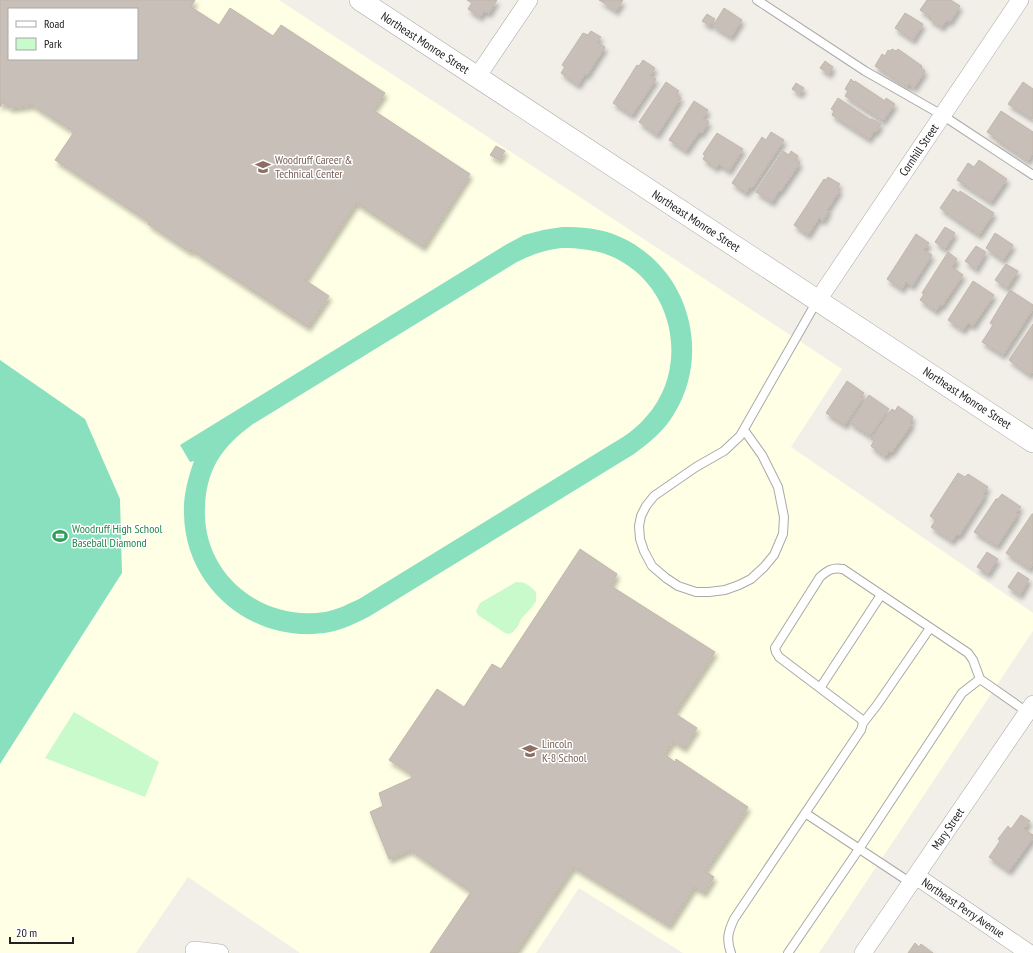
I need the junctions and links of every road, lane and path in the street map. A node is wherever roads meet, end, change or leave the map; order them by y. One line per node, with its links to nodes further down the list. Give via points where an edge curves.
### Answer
1 (360, 0): 5 (street, Northeast Monroe Street)
2 (529, 0): 5 (street)
3 (757, 0): 6 (lane, via 865,71)
4 (1020, 0): 6 (street, Cornhill Street)
5 (477, 77): 8 (street, Northeast Monroe Street)
6 (942, 115): 7 (lane); 8 (street, Cornhill Street)
7 (1033, 175)
8 (818, 300): 9 (lane); 10 (street, Northeast Monroe Street)
9 (744, 430): 9 (lane, via 724,451 654,496 640,516 640,539 652,566 678,586 696,592 709,592 739,585 751,579 764,567 774,555 783,534 784,516 778,487 762,456)
10 (1033, 442)
11 (882, 595): 12 (lane); 14 (lane); 14 (lane, via 843,569 827,571 820,577 775,648 779,657)
12 (930, 628): 13 (lane, via 968,653); 16 (lane)
13 (980, 679): 15 (lane); 18 (lane, via 962,693)
14 (820, 688): 16 (lane, via 858,716)
15 (1031, 707): 19 (street, Mary Street)
16 (863, 723): 17 (lane, via 861,730)
17 (805, 813): 18 (lane); 22 (lane, via 734,919 728,936)
18 (859, 849): 19 (lane); 23 (lane)
19 (913, 880): 24 (street, Mary Street); 25 (street, Northeast Perry Avenue)
20 (194, 950): 21 (street)
21 (220, 953)
22 (731, 953)
23 (788, 953)
24 (863, 953)
25 (1029, 953)

